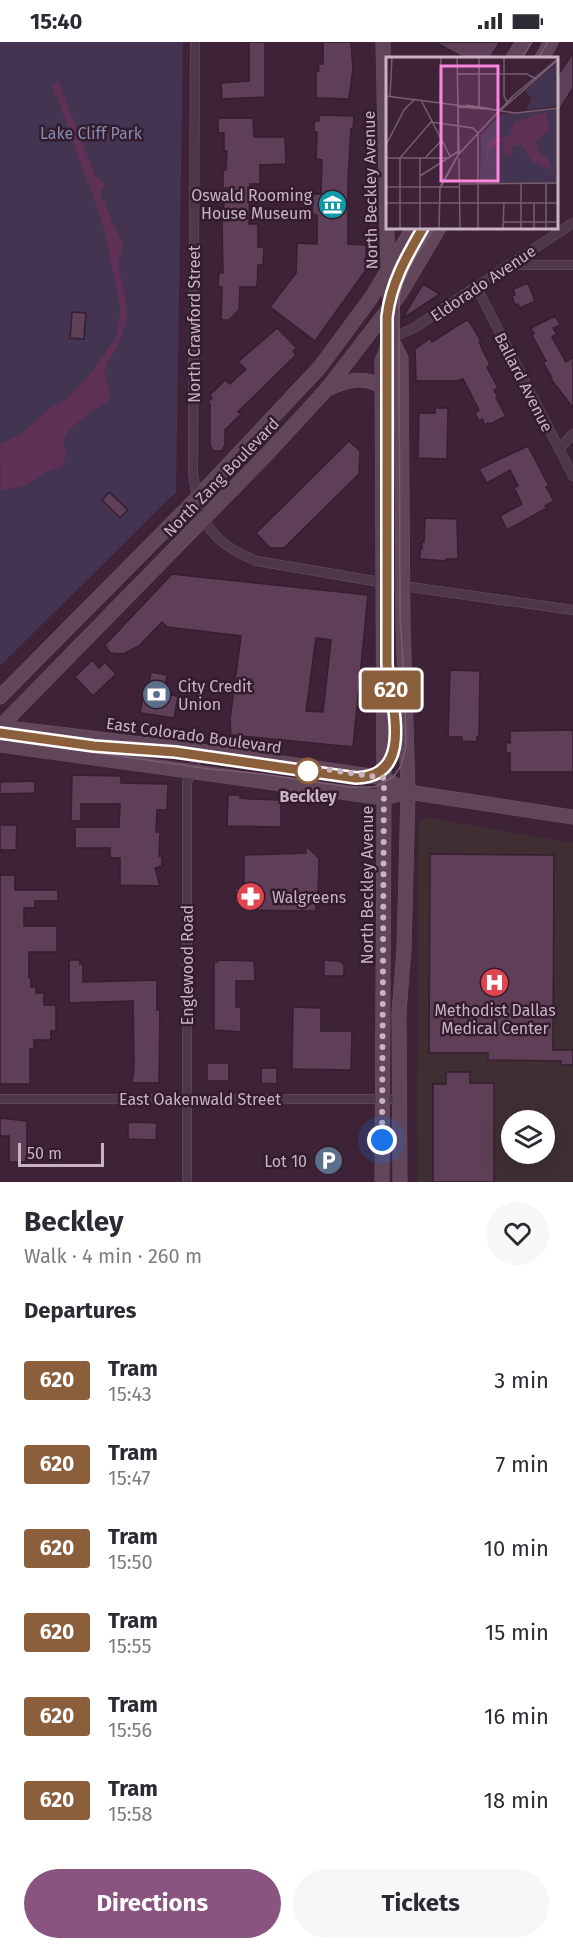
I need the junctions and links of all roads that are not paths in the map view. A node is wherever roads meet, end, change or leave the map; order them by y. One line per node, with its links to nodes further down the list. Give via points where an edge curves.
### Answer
1 (195, 42): 23 (street, North Crawford Street)
2 (383, 42): 7 (main road, North Beckley Avenue)
3 (523, 42): 5 (main road)
4 (551, 42): 6 (main road)
5 (514, 57)
6 (543, 57)
7 (386, 179)
8 (573, 222): 12 (street, Eldorado Avenue)
9 (387, 230): 14 (main road, North Beckley Avenue)
10 (412, 230): 14 (main road, North Zang Boulevard)
11 (438, 230): 16 (main road, North Zang Boulevard)
12 (511, 265): 13 (street); 15 (street, Eldorado Avenue)
13 (573, 265)
14 (388, 271): 16 (main road, North Beckley Avenue); 23 (main road, North Zang Boulevard, via 320,367)
15 (477, 288): 17 (street, Eldorado Avenue); 21 (street, Ballard Avenue)
16 (390, 306): 17 (main road, North Beckley Avenue); 19 (main road, North Zang Boulevard)
17 (391, 338): 18 (main road, North Beckley Avenue, via 382,362); 26 (main road, North Beckley Avenue, via 401,358)
18 (382, 387): 19 (main road, via 355,380); 25 (main road, North Beckley Avenue)
19 (326, 390): 24 (main road, North Zang Boulevard)
20 (573, 434): 21 (street)
21 (559, 449): 22 (street, Ballard Avenue)
22 (573, 476)
23 (196, 499): 24 (street, North Crawford Street); 28 (main road, North Zang Boulevard)
24 (204, 518): 25 (street, North Crawford Street, via 222,544 257,561); 29 (main road, North Zang Boulevard)
25 (383, 582): 26 (street, North Crawford Street); 33 (main road, North Beckley Avenue)
26 (403, 586): 27 (street, North Crawford Street); 34 (main road, North Beckley Avenue)
27 (573, 610)
28 (0, 697)
29 (0, 727): 31 (main road, East Colorado Boulevard)
30 (0, 745): 32 (main road)
31 (200, 751): 32 (street, Englewood Road); 33 (main road, East Colorado Boulevard)
32 (190, 773): 35 (main road); 37 (street, Englewood Road, via 186,787)
33 (384, 778): 34 (main road); 35 (main road, North Beckley Avenue)
34 (408, 792): 35 (main road); 36 (main road); 39 (main road, North Beckley Avenue, via 399,1013)
35 (384, 798): 38 (main road, North Beckley Avenue)
36 (573, 817)
37 (187, 1099): 38 (street, East Oakenwald Street); 40 (street, East Oakenwald Street); 41 (street, Englewood Road)
38 (382, 1099): 39 (street, East Oakenwald Street); 42 (main road, North Beckley Avenue)
39 (400, 1099): 43 (main road, North Beckley Avenue)
40 (0, 1100)
41 (187, 1182)
42 (382, 1182)
43 (400, 1182)

